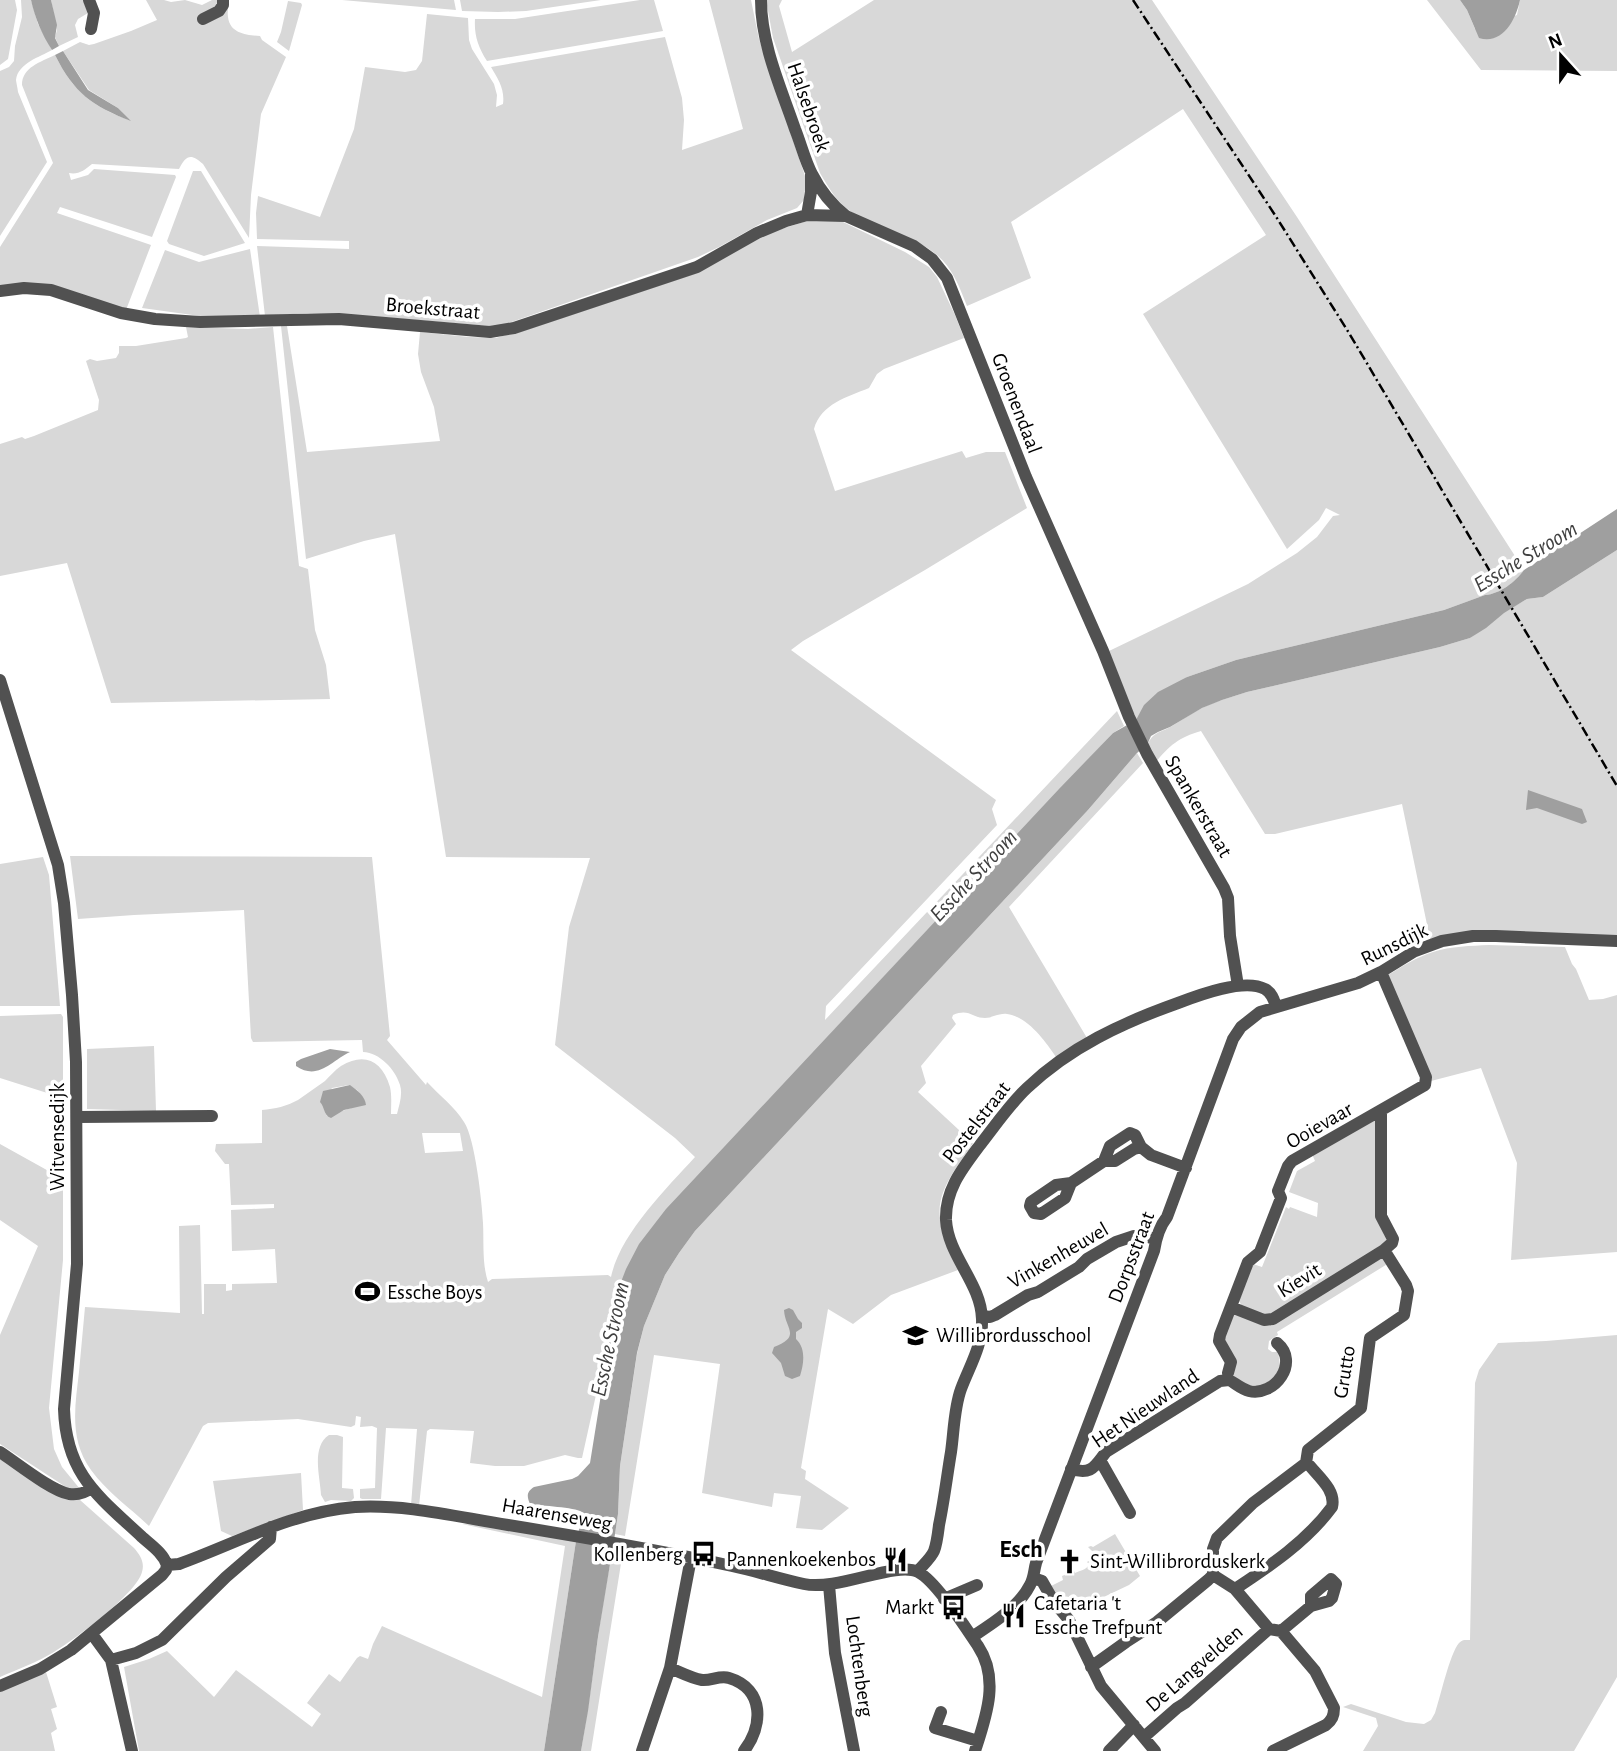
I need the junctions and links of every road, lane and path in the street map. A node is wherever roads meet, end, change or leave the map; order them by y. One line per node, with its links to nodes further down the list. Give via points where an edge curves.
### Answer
1 (89, 0): 5 (street, via 94,13)
2 (223, 0): 4 (street, via 219,11)
3 (761, 0): 6 (street, Halsebroek, via 766,42)
4 (203, 19)
5 (91, 29)
6 (811, 173): 7 (street); 8 (street, Halsebroek)
7 (807, 215): 8 (street, Broekstraat); 9 (street, Broekstraat, via 757,233 697,267 490,332 338,319 155,319 51,290)
8 (846, 216): 10 (street, Groenendaal, via 914,246 947,278 1026,477)
9 (0, 291)
10 (1103, 651): 14 (street, Spankerstraat, via 1146,751 1224,888)
11 (0, 680): 18 (street, Witvensedijk, via 58,865 72,995)
12 (1617, 941): 13 (street, Runsdijk, via 1457,938 1424,947)
13 (1381, 972): 15 (street, Runsdijk, via 1343,989); 16 (street, Ooievaar, via 1426,1081)
14 (1238, 986): 15 (street, Postelstraat, via 1266,990); 24 (street, Postelstraat, via 1176,1003 1093,1039 1052,1066 997,1122 956,1178 946,1212 950,1242)
15 (1276, 1006): 19 (street, Dorpsstraat, via 1259,1012 1233,1039)
16 (1381, 1112): 22 (street, via 1381,1216 1393,1240); 23 (street, Ooievaar, via 1288,1166 1260,1252 1248,1262)
17 (212, 1116): 18 (street)
18 (76, 1117): 31 (street, Witvensedijk, via 77,1272 64,1422 71,1454)
19 (1186, 1168): 20 (street, via 1151,1155 1130,1133 1110,1146 1104,1161); 21 (street, Dorpsstraat)
20 (1071, 1183)
21 (1156, 1240): 24 (street, Vinkenheuvel, via 1134,1236 1116,1242 1038,1292 995,1315); 30 (street, Dorpsstraat)
22 (1384, 1250): 23 (street, Kievit, via 1273,1319); 29 (street, Grutto, via 1408,1287 1404,1315 1370,1338 1361,1408 1308,1450)
23 (1231, 1307): 26 (street, Ooievaar, via 1219,1341 1231,1362)
24 (983, 1316): 36 (street, Postelstraat, via 977,1354 960,1391 934,1552)
25 (1277, 1343): 28 (street, Het Nieuwland, via 1285,1365 1284,1374 1273,1386 1257,1392 1220,1381)
26 (1228, 1373)
27 (0, 1452): 31 (street, via 61,1491 85,1493)
28 (1100, 1460): 30 (street, Het Nieuwland, via 1088,1471); 32 (street)
29 (1306, 1463): 37 (street, Grutto, via 1253,1503 1217,1538); 41 (street, via 1332,1494 1332,1507 1289,1550)
30 (1071, 1469): 38 (street, Dorpsstraat)
31 (91, 1488): 35 (street, Witvensedijk, via 160,1552)
32 (1130, 1513)
33 (271, 1527): 34 (street, Haarenseweg, via 319,1512 407,1508); 35 (street, Haarenseweg, via 179,1564); 47 (street, via 270,1539 167,1636 153,1646)
34 (691, 1558): 39 (street, Haarenseweg, via 807,1585); 49 (street)
35 (167, 1564): 45 (street, via 162,1575)
36 (918, 1571): 39 (street, Haarenseweg, via 899,1569); 42 (street)
37 (1213, 1575): 41 (street); 48 (street, via 1157,1622)
38 (1033, 1578): 46 (street, Dorpsstraat, via 1014,1604); 48 (street, via 1042,1581 1069,1620)
39 (829, 1585): 59 (street, Lochtenberg, via 837,1666)
40 (977, 1585): 42 (street)
41 (1235, 1589): 44 (street)
42 (944, 1599): 46 (street)
43 (1311, 1606): 44 (street, De Langvelden)
44 (1275, 1630): 53 (street, De Langvelden); 55 (street, via 1315,1671 1334,1708 1331,1721)
45 (92, 1634): 47 (street); 50 (street, via 50,1664)
46 (972, 1637): 54 (street, via 984,1656 990,1682)
47 (111, 1660): 56 (street)
48 (1091, 1667): 52 (street)
49 (670, 1668): 57 (street); 58 (street, via 703,1680 727,1678 747,1688 757,1702 758,1716)
50 (0, 1686)
51 (941, 1712): 54 (street, via 935,1728)
52 (1134, 1725): 53 (street); 60 (street)
53 (1143, 1737): 61 (street)
54 (977, 1746)
55 (1295, 1746): 62 (street)
56 (132, 1751)
57 (642, 1751)
58 (744, 1751)
59 (854, 1751)
60 (1109, 1751)
61 (1155, 1751)
62 (1273, 1751)

